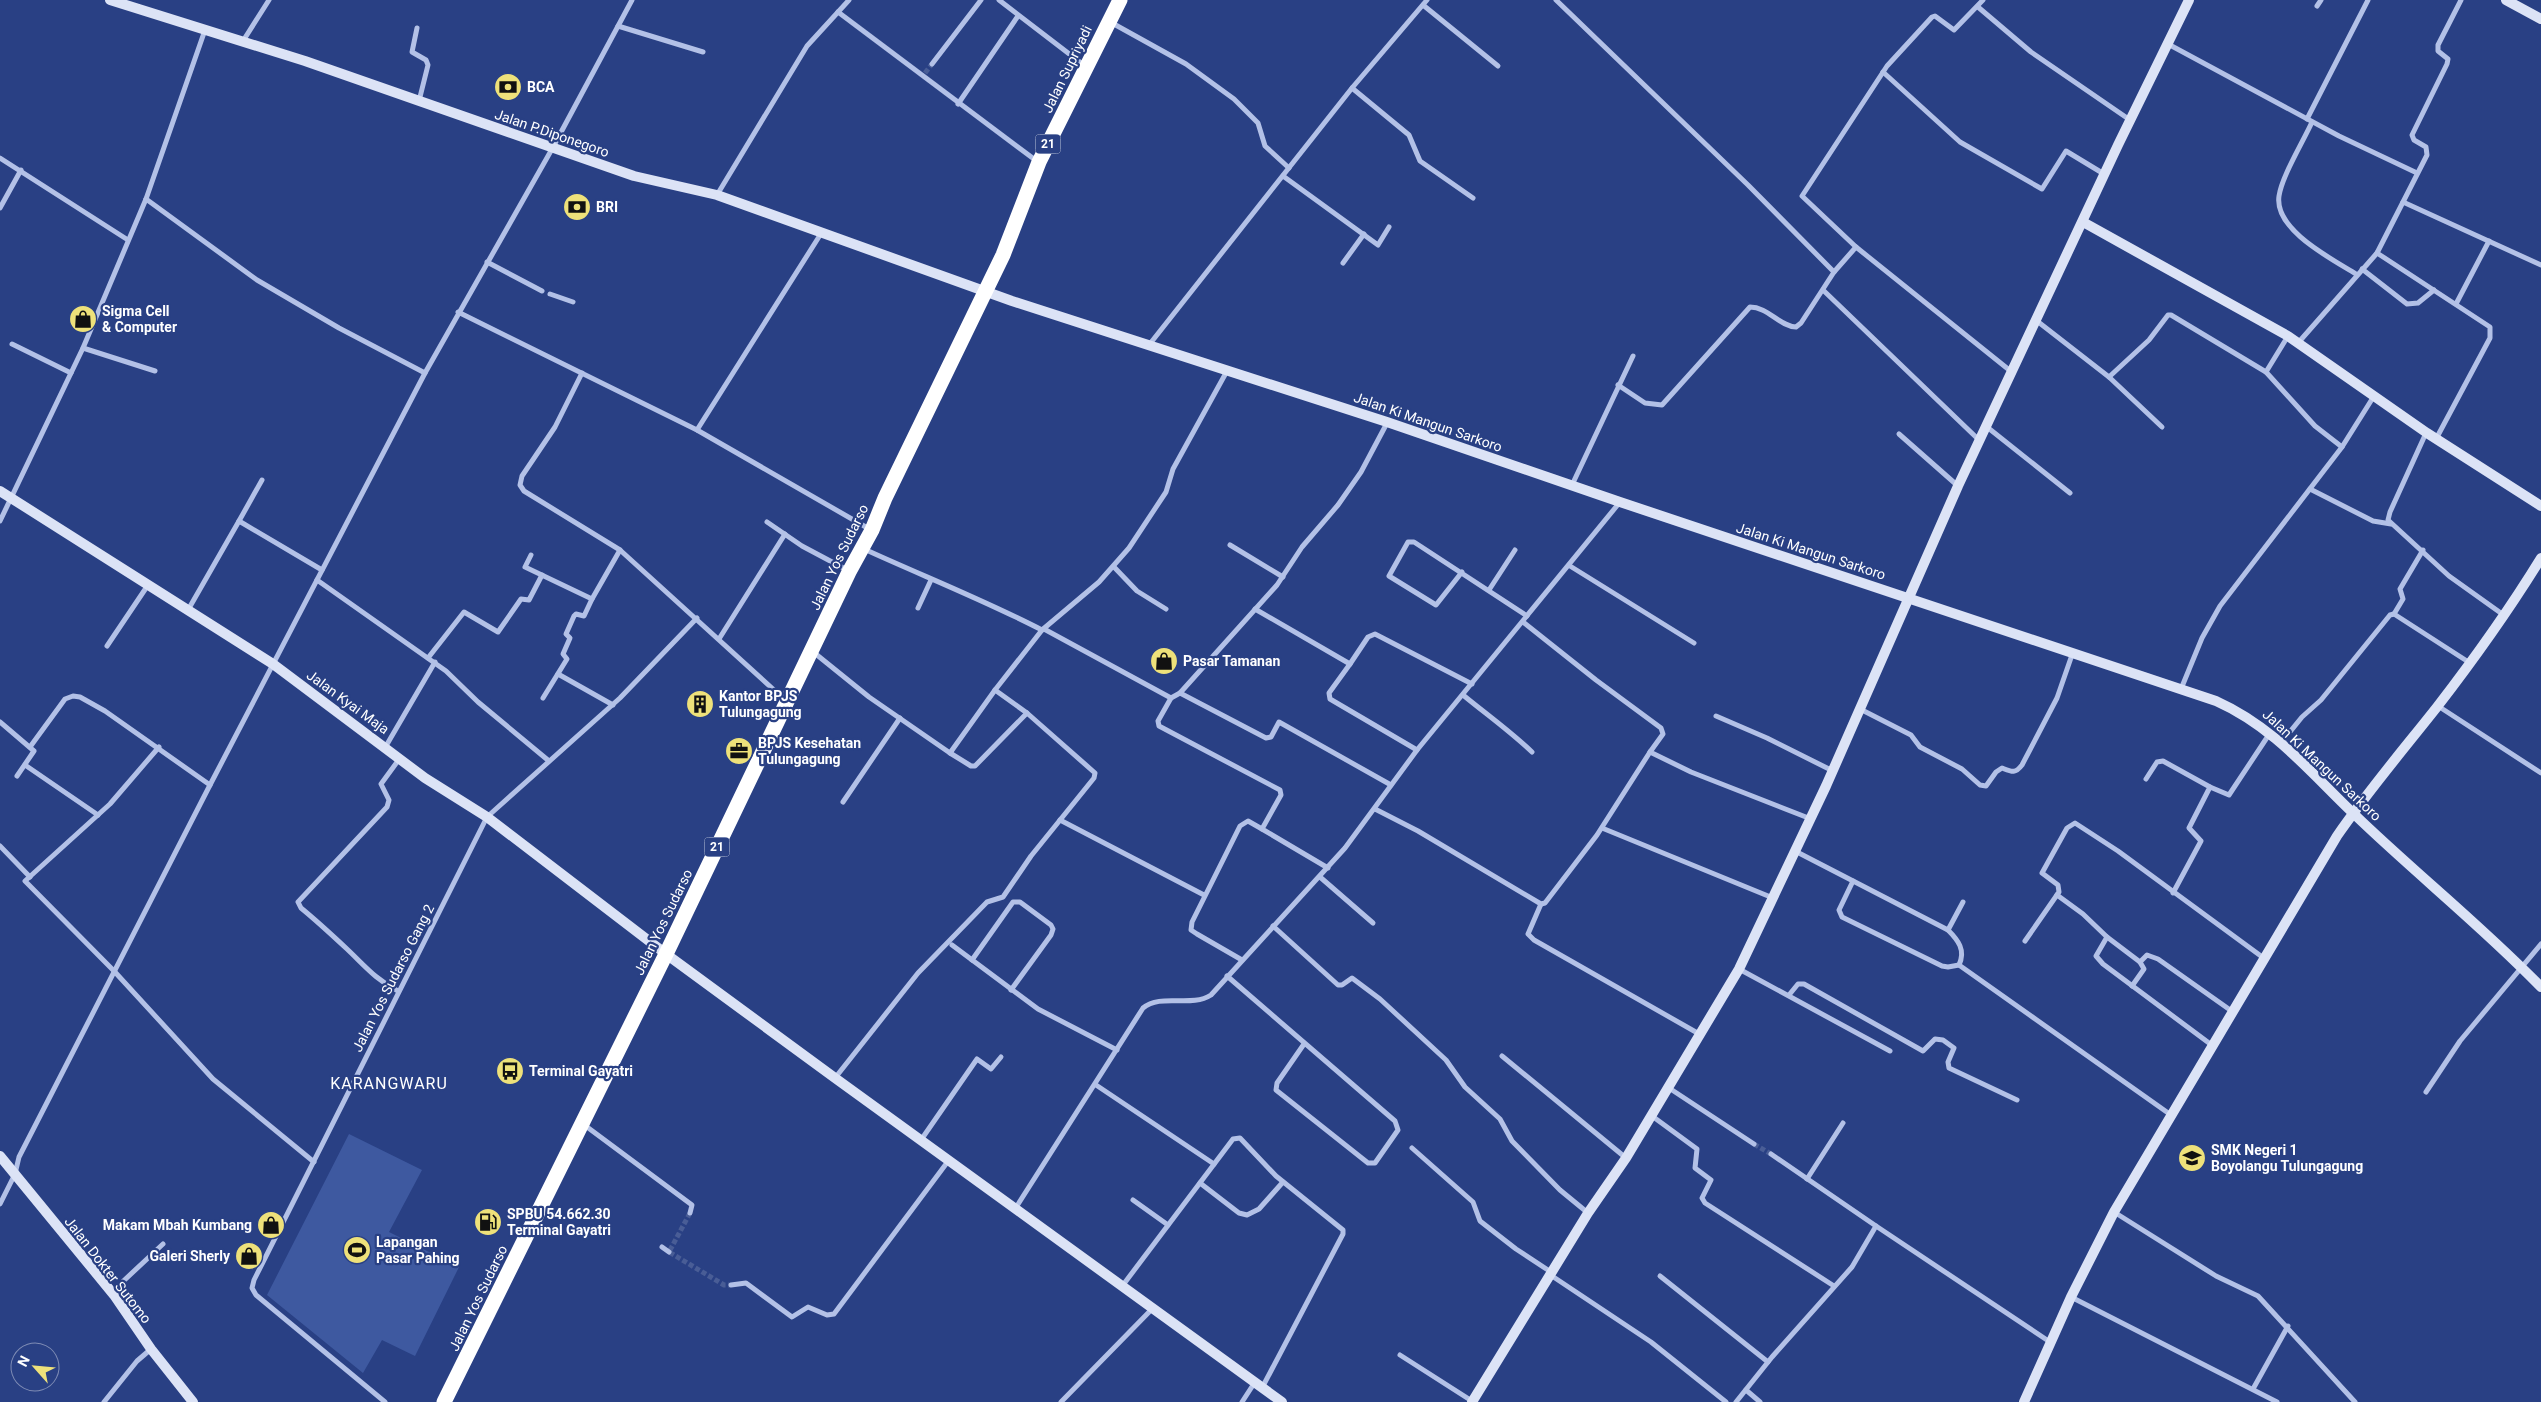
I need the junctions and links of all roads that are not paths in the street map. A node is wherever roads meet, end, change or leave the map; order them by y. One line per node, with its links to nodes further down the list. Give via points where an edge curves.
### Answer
1 (110, 0): 24 (street, Jalan P.Diponegoro)
2 (269, 0): 25 (street)
3 (632, 0): 22 (street)
4 (849, 0): 18 (street)
5 (981, 0): 28 (street)
6 (998, 0): 19 (street)
7 (1120, 0): 21 (highway, Jalan Supriyadi / 21)
8 (1556, 0): 63 (street)
9 (1983, 0): 17 (street)
10 (2190, 0): 26 (street)
11 (2320, 0): 16 (street)
12 (2368, 0): 35 (street)
13 (2461, 0): 43 (street, via 2438,45 2438,51 2448,59 2447,64 2413,132 2413,138 2428,152)
14 (2506, 0): 20 (street)
15 (1425, 2): 29 (street); 32 (street)
16 (2318, 6)
17 (1978, 7): 31 (street, via 1954,30 1932,16); 36 (street, via 2031,52)
18 (838, 12): 34 (street); 46 (street, via 807,46)
19 (1018, 16): 30 (street); 34 (street)
20 (2541, 19)
21 (1109, 22): 30 (highway, Jalan Supriyadi / 21); 41 (street, via 1177,59 1234,99 1258,123 1265,146)
22 (618, 26): 27 (street); 38 (street)
23 (417, 28): 33 (street, via 412,52 426,60 428,65)
24 (205, 30): 25 (street, Jalan P.Diponegoro); 48 (street)
25 (243, 41): 33 (street, Jalan P.Diponegoro)
26 (2168, 44): 35 (street); 36 (street)
27 (703, 52)
28 (932, 64)
29 (1498, 66)
30 (1087, 68): 40 (highway, Jalan Supriyadi / 21)
31 (1883, 72): 44 (street, via 1960,142 2042,189 2066,151); 57 (street, via 1802,196)
32 (1352, 88): 41 (street); 47 (street, via 1409,135 1420,161)
33 (419, 102): 38 (street, Jalan P.Diponegoro)
34 (958, 104): 40 (street)
35 (2307, 119): 37 (street)
36 (2130, 120): 44 (street)
37 (2312, 122): 43 (street); 64 (street, via 2281,189 2279,205 2300,237)
38 (552, 149): 46 (street, Jalan P.Diponegoro, via 634,176); 59 (street)
39 (0, 158): 42 (street)
40 (1039, 162): 68 (highway, Jalan Supriyadi / 21)
41 (1289, 168): 45 (street)
42 (21, 170): 50 (street); 55 (street)
43 (2417, 173): 49 (street)
44 (2104, 174): 51 (street)
45 (1283, 176): 54 (street); 77 (street)
46 (717, 195): 53 (street, Jalan P.Diponegoro)
47 (1473, 198)
48 (146, 200): 55 (street); 82 (street, via 257,280 339,328)
49 (2403, 202): 56 (street); 58 (street)
50 (0, 208)
51 (2083, 222): 73 (street); 74 (street)
52 (1389, 227): 54 (street, via 1378,245)
53 (822, 232): 68 (street, Jalan P.Diponegoro); 93 (street)
54 (1364, 234): 60 (street)
55 (128, 240): 78 (street)
56 (2489, 241): 61 (street); 71 (street)
57 (1856, 247): 63 (street); 86 (street)
58 (2377, 252): 62 (street); 66 (street)
59 (487, 262): 67 (street); 72 (street)
60 (1344, 263)
61 (2541, 265)
62 (2362, 269): 64 (street); 66 (street, via 2407,304 2418,303)
63 (1834, 272): 65 (street)
64 (2356, 274): 76 (street)
65 (1823, 290): 88 (street, via 1796,327 1788,326 1760,309 1744,311 1662,405 1645,403); 97 (street)
66 (2434, 290): 71 (street)
67 (542, 291)
68 (985, 291): 77 (street, Jalan Ki Mangun Sarkoro); 112 (highway, Jalan Yos Sudarso / 21)
69 (550, 294): 70 (street)
70 (573, 302)
71 (2456, 304): 96 (street, via 2488,324 2491,334)
72 (458, 312): 82 (street); 85 (street)
73 (2037, 321): 86 (street); 87 (street)
74 (2288, 336): 76 (street); 83 (street)
75 (12, 344): 84 (street)
76 (2297, 344): 89 (street)
77 (1149, 346): 81 (street, Jalan Ki Mangun Sarkoro)
78 (83, 348): 80 (street); 84 (street)
79 (1633, 356): 88 (street)
80 (155, 371)
81 (1227, 371): 90 (street, Jalan Ki Mangun Sarkoro); 122 (street, via 1173,469 1166,492)
82 (425, 372): 123 (street)
83 (2266, 372): 87 (street, via 2169,315); 98 (street, via 2315,426)
84 (71, 373): 105 (street)
85 (582, 373): 93 (street); 116 (street, via 555,427 522,476 520,485 524,491)
86 (2013, 373): 91 (street)
87 (2109, 377): 92 (street)
88 (1618, 384): 100 (street)
89 (2374, 396): 94 (street); 98 (street)
90 (1387, 422): 100 (street, Jalan Ki Mangun Sarkoro); 127 (street, via 1351,488 1302,547)
91 (1987, 427): 97 (street); 104 (street)
92 (2162, 427)
93 (697, 430): 112 (street)
94 (2426, 433): 96 (street); 111 (street, via 2390,512 2388,520)
95 (1900, 434): 101 (street)
96 (2436, 438): 107 (street)
97 (1980, 441): 101 (street)
98 (2342, 448): 102 (street)
99 (262, 480): 109 (street)
100 (1572, 486): 106 (street, Jalan Ki Mangun Sarkoro)
101 (1958, 486): 132 (street)
102 (2310, 489): 111 (street, via 2373,520); 157 (street, via 2220,606 2202,638)
103 (0, 490): 105 (street, Jalan Kyai Maja)
104 (2070, 493)
105 (12, 498): 108 (street); 130 (street, Jalan Kyai Maja)
106 (1620, 502): 121 (street); 132 (street, Jalan Ki Mangun Sarkoro)
107 (2541, 506)
108 (0, 521)
109 (239, 522): 123 (street); 136 (street)
110 (767, 522): 113 (street)
111 (2391, 524): 118 (street)
112 (872, 530): 115 (highway, Jalan Yos Sudarso / 21)
113 (785, 534): 124 (street); 144 (street)
114 (1230, 545): 127 (street)
115 (861, 548): 124 (highway, Jalan Yos Sudarso / 21); 129 (street)
116 (620, 550): 133 (street); 141 (street)
117 (1515, 550): 131 (street)
118 (2423, 550): 138 (street, via 2400,589 2403,599); 140 (street, via 2449,576)
119 (531, 555): 126 (street, via 525,567)
120 (2541, 558): 140 (street)
121 (1570, 566): 139 (street); 145 (street)
122 (1114, 567): 137 (street, via 1137,591); 143 (street)
123 (322, 570): 128 (street)
124 (849, 572): 147 (highway, Jalan Yos Sudarso / 21)
125 (1462, 572): 125 (street, via 1436,605 1389,576 1408,542 1412,541); 131 (street)
126 (542, 575): 133 (street); 149 (street, via 529,600 521,599 498,632 464,612)
127 (1283, 577): 135 (street)
128 (317, 580): 149 (street); 152 (street)
129 (932, 580): 134 (street); 143 (street)
130 (148, 585): 136 (street, Jalan Kyai Maja); 146 (street)
131 (1489, 590): 139 (street)
132 (1909, 597): 148 (street, Jalan Ki Mangun Sarkoro); 165 (street)
133 (592, 599): 154 (street, via 584,616 574,616 566,634 570,638 563,654 567,659)
134 (918, 608)
135 (1255, 609): 153 (street); 158 (street)
136 (188, 610): 152 (street, Jalan Kyai Maja)
137 (1166, 610)
138 (2394, 614): 151 (street); 171 (street)
139 (1527, 616): 142 (street)
140 (2505, 616): 151 (street)
141 (697, 618): 144 (street); 163 (street)
142 (1523, 622): 155 (street); 177 (street, via 1661,728 1663,734)
143 (1043, 629): 156 (street); 161 (street)
144 (719, 639): 162 (street)
145 (1694, 644)
146 (107, 646)
147 (812, 651): 162 (highway, Jalan Yos Sudarso / 21); 168 (street)
148 (2073, 652): 157 (street, Jalan Ki Mangun Sarkoro); 165 (street, via 2057,698 2022,765 2013,773 2002,768 1986,786 1980,786 1962,769 1920,747 1910,735)
149 (428, 658): 150 (street)
150 (435, 662): 172 (street); 180 (street)
151 (2470, 662): 164 (street)
152 (273, 664): 172 (street, Jalan Kyai Maja); 186 (street)
153 (1350, 664): 155 (street, via 1368,637 1375,634); 175 (street, via 1329,692 1330,700)
154 (558, 674): 160 (street); 163 (street)
155 (1472, 684): 159 (street)
156 (995, 690): 166 (street); 178 (street)
157 (2181, 690): 170 (street, Jalan Ki Mangun Sarkoro, via 2233,708)
158 (1180, 693): 161 (street); 187 (street, via 1266,738 1271,737 1279,722)
159 (1463, 695): 175 (street); 176 (street)
160 (543, 698)
161 (1171, 698): 197 (street, via 1159,726 1280,790 1281,796)
162 (787, 702): 217 (highway, Jalan Yos Sudarso / 21)
163 (613, 704): 180 (street)
164 (2438, 706): 183 (street); 191 (street)
165 (1860, 709): 182 (street)
166 (1027, 713): 178 (street, via 976,766); 195 (street, via 1095,774)
167 (1716, 716): 182 (street)
168 (900, 718): 178 (street); 189 (street)
169 (0, 722): 173 (street)
170 (2270, 733): 171 (street, Jalan Ki Mangun Sarkoro); 188 (street, via 2228,795)
171 (2281, 743): 191 (street, Jalan Ki Mangun Sarkoro)
172 (386, 746): 179 (street, Jalan Kyai Maja)
173 (30, 747): 174 (street, via 65,699 73,696 105,711); 181 (street, via 35,752)
174 (159, 747): 186 (street); 192 (street)
175 (1417, 750): 187 (street)
176 (1532, 752)
177 (1650, 752): 194 (street, via 1691,772); 196 (street)
178 (950, 753)
179 (400, 758): 193 (street, Jalan Kyai Maja, via 425,778); 230 (street, via 380,784 389,800 387,807 298,902 364,968)
180 (549, 761): 193 (street)
181 (25, 766): 184 (street); 192 (street)
182 (1832, 771): 194 (street)
183 (2541, 773)
184 (17, 776)
185 (2146, 778): 188 (street, via 2157,762 2163,761)
186 (210, 785): 225 (street)
187 (1391, 785): 190 (street)
188 (2210, 787): 204 (street, via 2189,828 2202,841)
189 (843, 802)
190 (1375, 809): 200 (street); 209 (street)
191 (2353, 813): 220 (street); 223 (street, Jalan Ki Mangun Sarkoro)
192 (98, 815): 201 (street)
193 (487, 817): 217 (street, Jalan Kyai Maja); 230 (street, Jalan Yos Sudarso Gang 2)
194 (1811, 819): 199 (street)
195 (1060, 820): 206 (street); 240 (street, via 1004,897 987,902 918,973)
196 (1602, 828): 207 (street); 209 (street, via 1549,901)
197 (1262, 829): 200 (street); 206 (street, via 1248,821 1240,826)
198 (0, 846): 201 (street)
199 (1795, 851): 203 (street); 207 (street)
200 (1328, 868): 202 (street)
201 (30, 876): 225 (street, via 25,881)
202 (1320, 877): 210 (street); 211 (street)
203 (1853, 881): 212 (street); 222 (street, via 1839,910 1840,915 1942,966)
204 (2173, 893): 205 (street, via 2075,823 2067,828 2042,873 2059,887); 220 (street)
205 (2057, 895): 213 (street); 214 (street)
206 (1204, 896): 219 (street, via 1191,930)
207 (1773, 898): 224 (street)
208 (1963, 902): 212 (street)
209 (1542, 904): 233 (street, via 1528,934 1534,940)
210 (1372, 922)
211 (1273, 926): 219 (street); 267 (street, via 1338,985 1352,978 1385,1004 1446,1060 1465,1087 1500,1119 1512,1142)
212 (1948, 930): 222 (street, via 1962,951)
213 (2107, 937): 221 (street); 227 (street, via 2096,956)
214 (2025, 941)
215 (2541, 944): 223 (street)
216 (952, 945): 218 (street)
217 (666, 954): 240 (street, Jalan Kyai Maja); 248 (highway, Jalan Yos Sudarso / 21)
218 (972, 960): 229 (street); 229 (street, via 1013,902 1020,902 1043,919 1053,932)
219 (1242, 960): 226 (street)
220 (2265, 960): 232 (street)
221 (2140, 962): 227 (street, via 2144,969); 232 (street, via 2151,955)
222 (1958, 964): 245 (street)
223 (2520, 966): 228 (street, Jalan Ki Mangun Sarkoro); 243 (street, via 2460,1041)
224 (1739, 969): 231 (street); 233 (street)
225 (114, 971): 256 (street, via 213,1079); 258 (street, via 19,1157)
226 (1227, 976): 234 (street); 236 (street, via 1206,998 1147,1005)
227 (2132, 986): 235 (street)
228 (2541, 987)
229 (1010, 990): 236 (street)
230 (398, 991): 256 (street, Jalan Yos Sudarso Gang 2)
231 (1789, 995): 237 (street); 244 (street, via 1798,984 1804,984 1923,1051 1935,1039 1943,1040 1954,1048 1949,1068)
232 (2233, 1012): 235 (street)
233 (1701, 1035): 242 (street)
234 (1304, 1044): 234 (street, via 1398,1125 1395,1138 1375,1163 1368,1162 1276,1090 1277,1083)
235 (2214, 1047): 245 (street)
236 (1117, 1050): 241 (street)
237 (1890, 1051)
238 (1502, 1056): 254 (street)
239 (1001, 1057): 249 (street, via 992,1069 977,1059)
240 (835, 1078): 249 (street, Jalan Kyai Maja)
241 (1096, 1085): 257 (street); 264 (street)
242 (1669, 1088): 246 (street); 250 (street)
243 (2426, 1092)
244 (2017, 1100)
245 (2171, 1115): 265 (street)
246 (1652, 1116): 254 (street); 277 (street, via 1697,1149 1696,1168 1711,1180 1702,1198 1705,1203)
247 (1843, 1123): 259 (street)
248 (582, 1124): 266 (street, via 692,1205); 292 (highway, Jalan Yos Sudarso / 21)
249 (921, 1140): 255 (street, Jalan Kyai Maja)
250 (1754, 1144)
251 (1412, 1148): 273 (street, via 1473,1202 1480,1221)
252 (1771, 1154): 259 (street)
253 (0, 1156): 258 (street, Jalan Dokter Sutomo)
254 (1626, 1158): 267 (street)
255 (949, 1160): 264 (street, Jalan Kyai Maja); 275 (street, via 834,1314 827,1315 808,1307 792,1317 746,1283)
256 (314, 1162): 291 (street, Jalan Yos Sudarso Gang 2, via 252,1288 256,1295)
257 (1214, 1164): 260 (street, via 1238,1137); 261 (street)
258 (15, 1174): 263 (street); 278 (street, Jalan Dokter Sutomo)
259 (1807, 1179): 269 (street)
260 (1283, 1182): 261 (street, via 1259,1209 1247,1215 1239,1213); 286 (street, via 1340,1227 1343,1234)
261 (1200, 1183): 268 (street)
262 (1133, 1200): 268 (street)
263 (0, 1204)
264 (1016, 1209): 276 (street, Jalan Kyai Maja)
265 (2114, 1212): 279 (street); 281 (street, via 2216,1276 2258,1296)
266 (690, 1213)
267 (1588, 1213): 273 (street)
268 (1168, 1225): 276 (street)
269 (1876, 1226): 277 (street, via 1852,1267); 282 (street)
270 (163, 1244): 278 (street, via 117,1287)
271 (662, 1247): 272 (street)
272 (669, 1252)
273 (1552, 1274): 296 (street); 297 (street, via 1651,1342)
274 (1660, 1276): 285 (street)
275 (732, 1285)
276 (1123, 1285): 280 (street, Jalan Kyai Maja)
277 (1834, 1286): 285 (street)
278 (114, 1295): 283 (street, Jalan Dokter Sutomo)
279 (2071, 1297): 282 (street); 288 (street)
280 (1153, 1308): 286 (street, Jalan Kyai Maja); 293 (street)
281 (2288, 1326): 288 (street); 302 (street)
282 (2050, 1342): 300 (street)
283 (151, 1349): 289 (street); 290 (street, Jalan Dokter Sutomo)
284 (1400, 1355): 296 (street)
285 (1768, 1362): 287 (street)
286 (1259, 1385): 294 (street); 295 (street, Jalan Kyai Maja)
287 (1746, 1390): 298 (street); 299 (street)
288 (2253, 1390): 301 (street)
289 (104, 1402)
290 (193, 1402)
291 (385, 1402)
292 (444, 1402)
293 (1060, 1402)
294 (1242, 1402)
295 (1282, 1402)
296 (1472, 1402)
297 (1726, 1402)
298 (1736, 1402)
299 (1760, 1402)
300 (2024, 1402)
301 (2277, 1402)
302 (2355, 1402)

